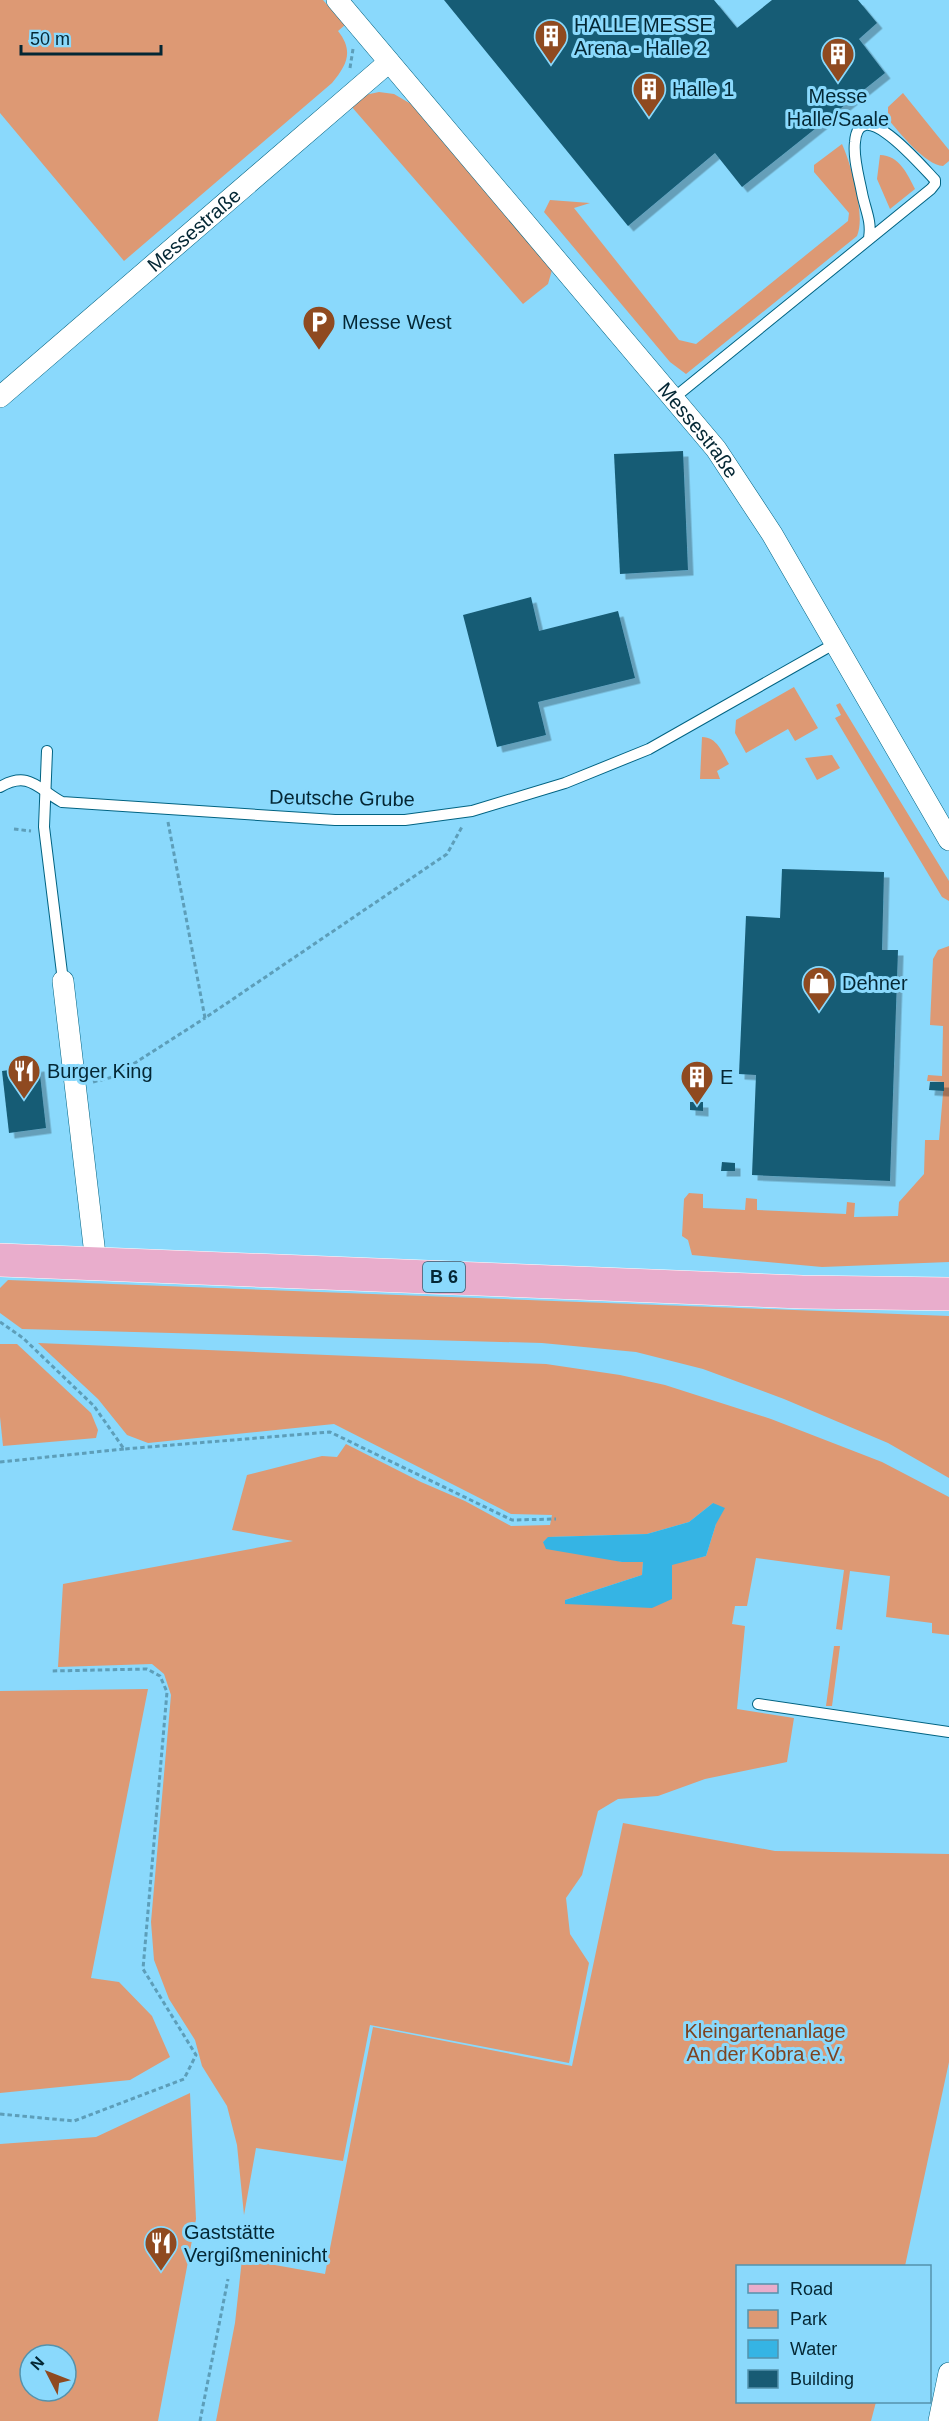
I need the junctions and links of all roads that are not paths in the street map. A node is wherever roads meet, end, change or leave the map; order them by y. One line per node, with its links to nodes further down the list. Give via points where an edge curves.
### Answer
1 (337, 0): 2 (street, Messestraße)
2 (389, 62): 4 (street, Messestraße); 5 (street, Messestraße)
3 (869, 238): 3 (lane, via 935,184 891,136 871,125 856,134 854,145 871,225); 5 (lane)
4 (0, 397)
5 (675, 397): 6 (street, Messestraße, via 746,490)
6 (834, 644): 9 (lane, Deutsche Grube, via 649,749 565,783 472,811 405,820 335,820 62,802); 10 (street, Messestraße)
7 (47, 751): 9 (lane)
8 (0, 787): 9 (lane, Deutsche Grube, via 20,779 35,782)
9 (45, 792): 11 (lane, via 44,827)
10 (949, 840)
11 (63, 981): 13 (street)
12 (0, 1260): 13 (main road, B 6)
13 (96, 1263): 14 (main road, B 6, via 802,1292)
14 (949, 1294)
15 (758, 1704): 16 (lane)
16 (949, 1732)
17 (949, 2373): 18 (street)
18 (939, 2421)

